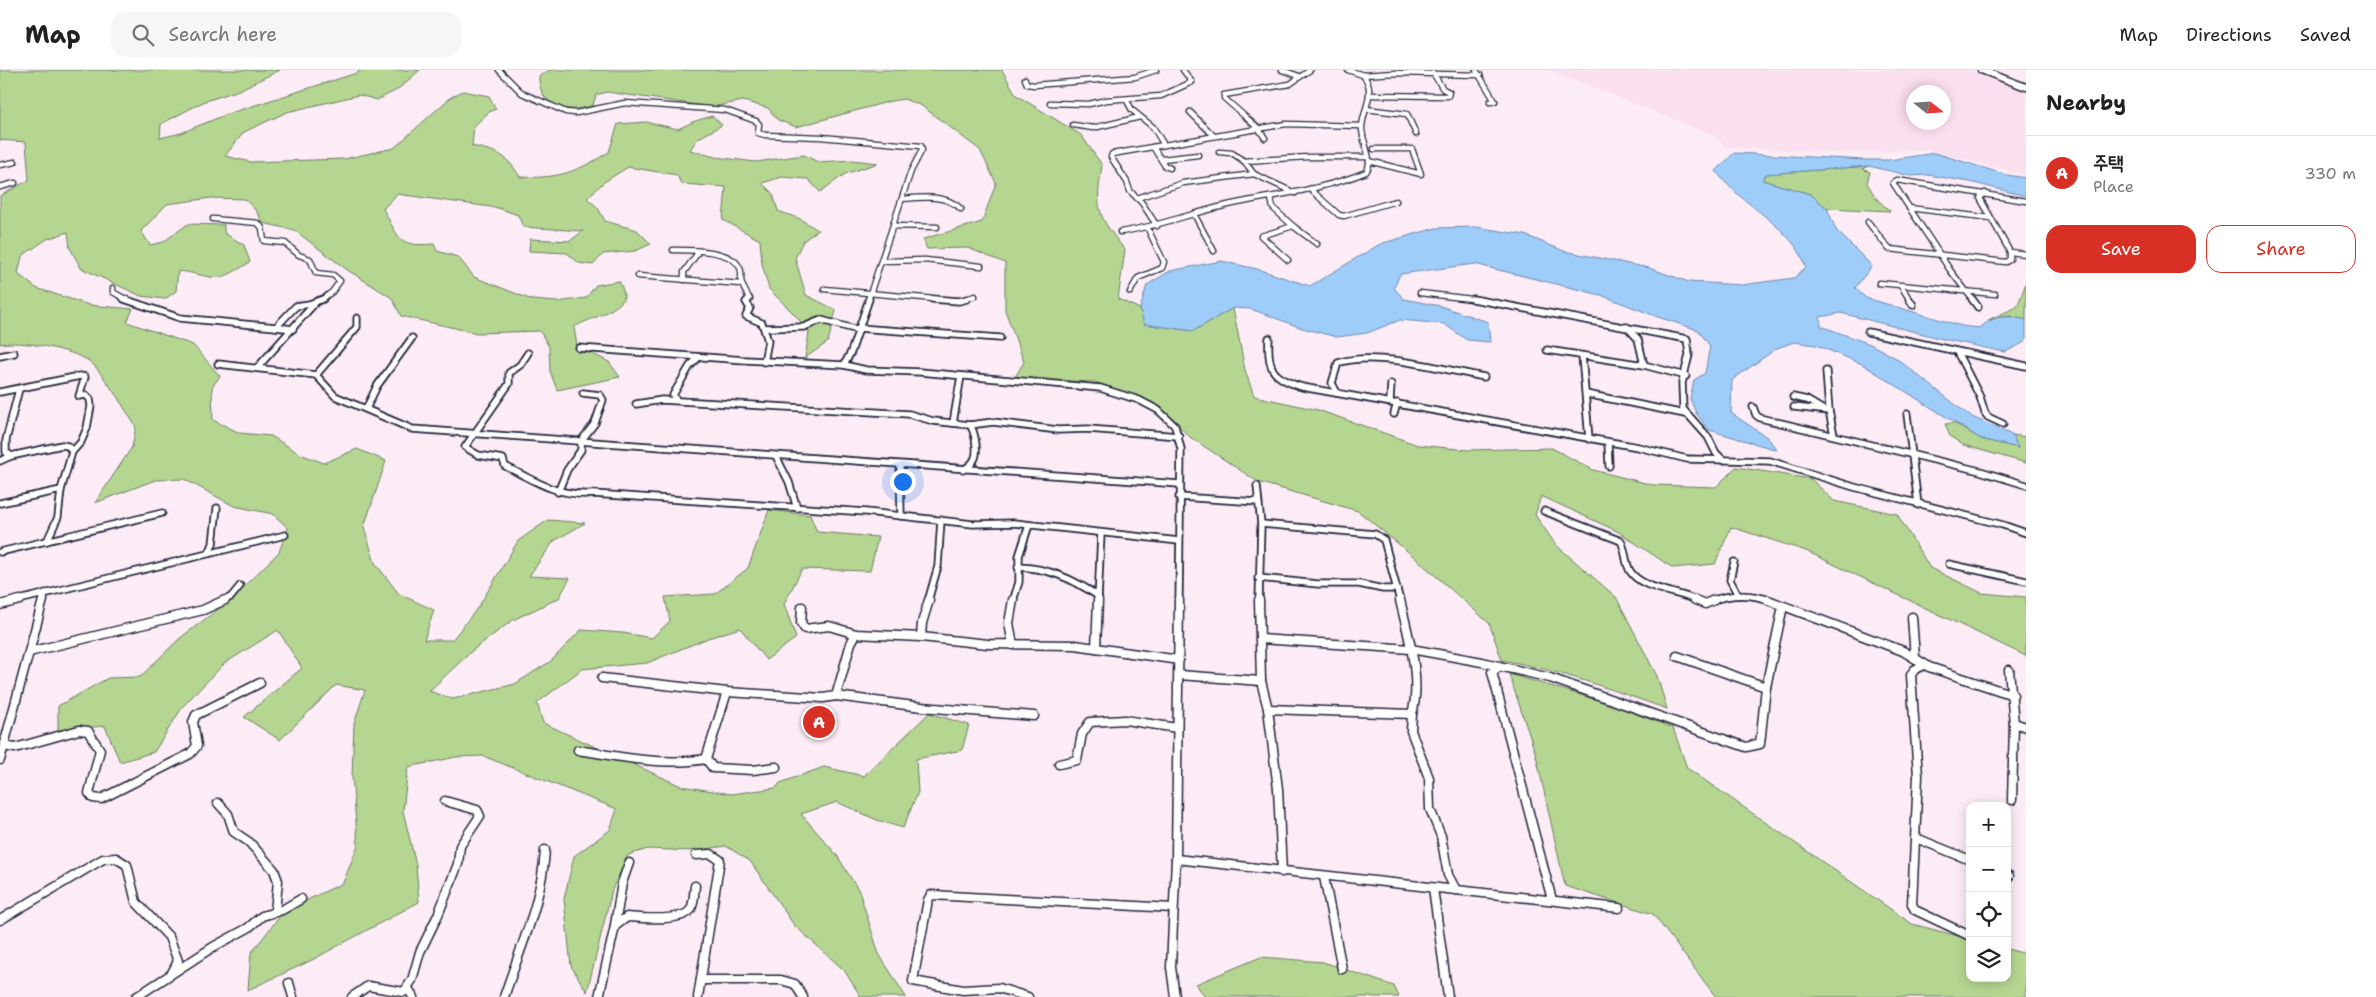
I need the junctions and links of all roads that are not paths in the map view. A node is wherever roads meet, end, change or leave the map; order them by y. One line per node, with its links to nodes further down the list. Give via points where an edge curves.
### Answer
1 (499, 70): 49 (street, via 522,93 566,112 625,103 725,110 756,121 759,124 758,134 921,146)
2 (1156, 70): 15 (street, via 1135,77 1034,85 1027,84)
3 (1183, 70): 18 (street, via 1192,81 1189,84 1165,95)
4 (1282, 70): 13 (street)
5 (1310, 70): 13 (street)
6 (1348, 70): 14 (street)
7 (1476, 70): 12 (street)
8 (1981, 70): 16 (main road)
9 (1987, 70): 16 (main road)
10 (1393, 72): 11 (street); 14 (street)
11 (1432, 72): 12 (street); 17 (street, via 1443,89 1449,92 1448,96)
12 (1480, 75): 19 (street, via 1495,101)
13 (1299, 76): 26 (street, via 1290,84 1224,95)
14 (1363, 76): 17 (street)
15 (1025, 79)
16 (2026, 86)
17 (1369, 95): 21 (street)
18 (1126, 99): 20 (street, via 1089,104); 23 (street)
19 (1490, 102)
20 (1050, 103)
21 (1366, 109): 25 (street); 27 (street, via 1407,114)
22 (1190, 112): 28 (street)
23 (1137, 116): 24 (street, via 1093,128); 30 (street, via 1153,127)
24 (1074, 125)
25 (1361, 126): 26 (street, via 1295,124); 36 (street)
26 (1258, 128): 28 (street); 29 (street)
27 (1416, 134)
28 (1214, 136): 30 (street)
29 (1265, 138)
30 (1164, 145): 31 (street)
31 (1153, 147): 35 (street); 47 (street, via 1111,156)
32 (1374, 149): 36 (street, via 1412,149 1421,174)
33 (1219, 152): 37 (street, via 1232,153)
34 (1198, 155): 35 (street)
35 (1162, 159): 40 (street)
36 (1368, 159): 37 (street, via 1308,157); 44 (street, via 1366,172)
37 (1244, 161): 41 (street)
38 (15, 162): 39 (street)
39 (0, 165)
40 (1170, 168)
41 (1254, 174): 45 (street); 47 (street, via 1184,183)
42 (15, 183): 43 (street)
43 (0, 188)
44 (1310, 189): 45 (street); 50 (street, via 1344,216)
45 (1295, 193): 48 (street)
46 (1986, 193): 51 (street); 52 (street, via 1894,181 1893,185); 55 (street, via 1980,198)
47 (1137, 198): 59 (street)
48 (1272, 198): 54 (street); 60 (street, via 1271,204)
49 (903, 199): 53 (street, via 948,200); 58 (street)
50 (1396, 201)
51 (2026, 201)
52 (1909, 208): 55 (street); 70 (street)
53 (961, 209)
54 (1194, 214): 59 (street); 67 (street)
55 (1991, 218): 68 (street)
56 (213, 219): 87 (street, via 258,223 264,241 287,244 299,256 310,259 316,273 337,278 339,283 329,295)
57 (1868, 222): 70 (street, via 1889,249)
58 (893, 226): 61 (street); 72 (street)
59 (1157, 226): 62 (street)
60 (1293, 226): 64 (street); 71 (street, via 1261,236)
61 (937, 227)
62 (1148, 229): 63 (street); 82 (street, via 1164,262 1162,268 1138,278)
63 (1120, 232)
64 (1317, 244)
65 (673, 250): 66 (street)
66 (696, 251): 75 (street, via 684,272); 77 (street, via 723,256 734,262 740,268)
67 (1214, 251)
68 (2010, 252): 69 (street); 70 (street, via 2010,259 2006,262)
69 (2026, 254)
70 (1942, 256): 81 (street)
71 (1288, 260)
72 (882, 261): 73 (street, via 925,260); 84 (street)
73 (981, 266)
74 (638, 276): 75 (street)
75 (684, 280): 77 (street)
76 (1879, 283): 78 (street)
77 (741, 284): 93 (street, via 749,298 746,302 750,308 746,316 762,323)
78 (1901, 286): 81 (street); 88 (street)
79 (113, 288): 91 (street, via 113,292 125,299 180,318)
80 (824, 289): 84 (street)
81 (1966, 291): 85 (street); 89 (street)
82 (1130, 292)
83 (1420, 293): 92 (street, via 1465,296)
84 (870, 294): 86 (street, via 959,301); 95 (street)
85 (1995, 294)
86 (975, 296)
87 (316, 301): 91 (street, via 296,306); 94 (street)
88 (1913, 305)
89 (1978, 307)
90 (357, 318): 115 (street, via 357,327)
91 (276, 327): 94 (street)
92 (1627, 327): 111 (street, via 1638,339); 117 (street, via 1687,338)
93 (765, 328): 95 (street, via 804,327 821,320); 108 (street, via 768,341)
94 (293, 329): 113 (street)
95 (858, 329): 98 (street); 110 (street)
96 (1868, 332): 102 (street)
97 (412, 338): 132 (street, via 377,386)
98 (1000, 338)
99 (1269, 338): 123 (street, via 1268,363 1278,378 1302,387)
100 (579, 348): 107 (street)
101 (1547, 350): 106 (street)
102 (1957, 352): 112 (street); 139 (street, via 1985,413)
103 (14, 353): 105 (street)
104 (528, 353): 140 (street, via 509,373 509,384)
105 (0, 356)
106 (1582, 356): 111 (street); 124 (street)
107 (699, 357): 108 (street); 125 (street, via 690,366)
108 (764, 362): 110 (street)
109 (218, 364): 113 (street)
110 (844, 365): 116 (street, via 866,370)
111 (1644, 365): 117 (street)
112 (2026, 366)
113 (258, 368): 115 (street)
114 (1826, 371): 133 (street)
115 (316, 375): 132 (street, via 335,396)
116 (960, 376): 137 (street); 142 (street, via 1100,388 1128,395 1175,424)
117 (1686, 376): 135 (street, via 1682,396)
118 (1484, 377): 123 (street, via 1413,364 1354,358 1338,363 1332,383)
119 (1391, 384): 127 (street)
120 (18, 388): 121 (street); 146 (street, via 85,377 80,396 86,395 90,399 90,417 81,442); 148 (street, via 6,440 6,452)
121 (0, 392)
122 (584, 393): 144 (street, via 600,395 604,400 596,423)
123 (1337, 393): 127 (street)
124 (1586, 394): 135 (street); 143 (street)
125 (675, 397): 129 (street); 137 (street, via 909,414 933,422)
126 (1793, 397): 133 (street)
127 (1390, 402): 128 (street)
128 (1397, 403): 134 (street); 143 (street)
129 (636, 404)
130 (1794, 406): 133 (street)
131 (1753, 407): 141 (street, via 1760,418)
132 (366, 409): 140 (street, via 412,429)
133 (1826, 410): 141 (street)
134 (1394, 414)
135 (1685, 414): 150 (street, via 1704,433)
136 (1906, 414): 147 (street)
137 (953, 422): 138 (street)
138 (970, 424): 142 (street, via 993,422 1058,430); 154 (street, via 974,433 975,460)
139 (2003, 424)
140 (474, 434): 144 (street); 159 (street, via 465,444 466,449 486,458 503,459 505,466)
141 (1834, 435): 147 (street)
142 (1179, 436): 155 (street)
143 (1589, 439): 145 (street)
144 (582, 442): 149 (street); 159 (street, via 581,450)
145 (1608, 443): 150 (street, via 1686,459); 153 (street)
146 (72, 452): 148 (street, via 68,446 62,445); 158 (street)
147 (1911, 455): 156 (street, via 1980,470); 163 (street)
148 (11, 456): 151 (street)
149 (776, 456): 152 (street); 165 (street)
150 (1723, 460): 163 (street, via 1778,463)
151 (0, 461)
152 (900, 465): 154 (street); 168 (street)
153 (1609, 466)
154 (963, 470): 155 (street)
155 (1180, 484): 160 (street)
156 (2026, 485)
157 (1257, 486): 161 (street)
158 (61, 490): 162 (street); 175 (street, via 58,517)
159 (558, 492): 165 (street)
160 (1179, 497): 161 (street); 176 (street)
161 (1258, 502): 170 (street)
162 (0, 503)
163 (1918, 505): 173 (street)
164 (217, 508): 178 (street, via 214,544)
165 (797, 508): 168 (street)
166 (1544, 511): 187 (street, via 1621,541 1630,571 1640,582 1705,604 1720,597)
167 (162, 513): 175 (street)
168 (901, 516): 169 (street)
169 (941, 520): 171 (street); 194 (street, via 940,557)
170 (1261, 524): 182 (street); 185 (street, via 1375,534 1384,540)
171 (1029, 525): 172 (street); 181 (street)
172 (1101, 533): 176 (street); 188 (street)
173 (2026, 533)
174 (285, 535): 178 (street)
175 (47, 541): 177 (street)
176 (1179, 541): 202 (street)
177 (0, 552)
178 (209, 553): 186 (street)
179 (1734, 562): 187 (street, via 1730,580)
180 (1949, 564): 183 (street)
181 (1018, 567): 188 (street, via 1059,572); 196 (street, via 1019,582 1009,623)
182 (1258, 578): 185 (street); 195 (street)
183 (2026, 581)
184 (240, 586): 199 (street, via 231,597 203,610)
185 (1397, 588): 198 (street)
186 (45, 593): 189 (street); 199 (street)
187 (1738, 595): 190 (street, via 1757,596)
188 (1098, 596): 197 (street)
189 (0, 605)
190 (1783, 606): 201 (street); 210 (street)
191 (802, 607): 193 (street, via 801,623 805,628 829,626)
192 (1912, 617): 201 (street)
193 (856, 634): 194 (street); 213 (street)
194 (920, 637): 196 (street)
195 (1261, 639): 198 (street); 208 (street)
196 (1013, 645): 197 (street)
197 (1096, 648): 202 (street)
198 (1411, 648): 204 (street); 215 (street, via 1416,698)
199 (30, 652): 220 (street)
200 (1676, 656): 210 (street)
201 (1915, 658): 203 (street)
202 (1179, 660): 206 (street)
203 (1924, 665): 212 (street); 229 (street, via 1911,675 1918,776)
204 (1500, 666): 210 (street, via 1550,678 1746,746 1760,744); 241 (street, via 1492,672)
205 (2009, 670): 212 (street)
206 (1179, 674): 208 (street); 219 (street)
207 (602, 678): 211 (street)
208 (1261, 681): 214 (street)
209 (260, 683): 220 (street, via 196,714 193,722 197,746 190,754 101,799 92,798 89,793 100,750 88,731 79,730 15,748)
210 (1766, 687)
211 (728, 692): 213 (street); 222 (street)
212 (2013, 695): 217 (street)
213 (836, 696): 216 (street)
214 (1268, 709): 215 (street); 235 (street, via 1278,788)
215 (1412, 714): 239 (street, via 1411,731 1429,778 1430,809 1441,836 1448,875)
216 (1034, 716)
217 (2014, 723): 218 (street); 226 (street)
218 (2026, 727)
219 (1177, 728): 224 (street, via 1143,722 1095,720 1082,734 1077,760); 233 (street)
220 (4, 746): 223 (street)
221 (578, 750): 222 (street, via 629,759)
222 (706, 759): 225 (street, via 713,768 754,770)
223 (0, 760)
224 (1059, 764)
225 (776, 767)
226 (2012, 800)
227 (445, 801): 252 (street, via 477,810 480,816 460,846 458,864)
228 (218, 803): 244 (street, via 228,814 234,832 249,842 274,870 278,881)
229 (1916, 838): 232 (street); 247 (street, via 1912,904 1915,910)
230 (545, 850): 259 (street, via 545,872)
231 (696, 855): 250 (street, via 711,854 720,860)
232 (1966, 858)
233 (1176, 859): 235 (street); 242 (street)
234 (629, 863): 246 (street)
235 (1282, 872): 236 (street)
236 (1324, 877): 238 (street); 248 (street)
237 (695, 886): 246 (street, via 692,908 688,913 647,921 627,917)
238 (1433, 888): 239 (street); 265 (street)
239 (1456, 890): 241 (street)
240 (300, 899): 244 (street)
241 (1552, 900): 243 (street)
242 (1173, 908): 254 (street, via 931,895 913,981); 264 (street, via 1171,967)
243 (1619, 908)
244 (275, 912): 249 (street, via 262,916 248,928)
245 (0, 920): 249 (street, via 103,859 117,857 127,865 136,902 174,945 178,961)
246 (615, 926): 260 (street)
247 (1966, 934)
248 (1342, 969)
249 (172, 974): 253 (street)
250 (701, 980): 261 (street); 262 (street, via 774,978 796,987)
251 (289, 983): 256 (street)
252 (408, 988): 257 (street, via 398,992 368,986); 258 (street)
253 (145, 994): 255 (street)
254 (963, 994): 263 (street, via 999,988)
255 (136, 997)
256 (293, 997)
257 (352, 997)
258 (413, 997)
259 (504, 997)
260 (599, 997)
261 (698, 997)
262 (803, 997)
263 (1028, 997)
264 (1175, 997)
265 (1448, 997)

